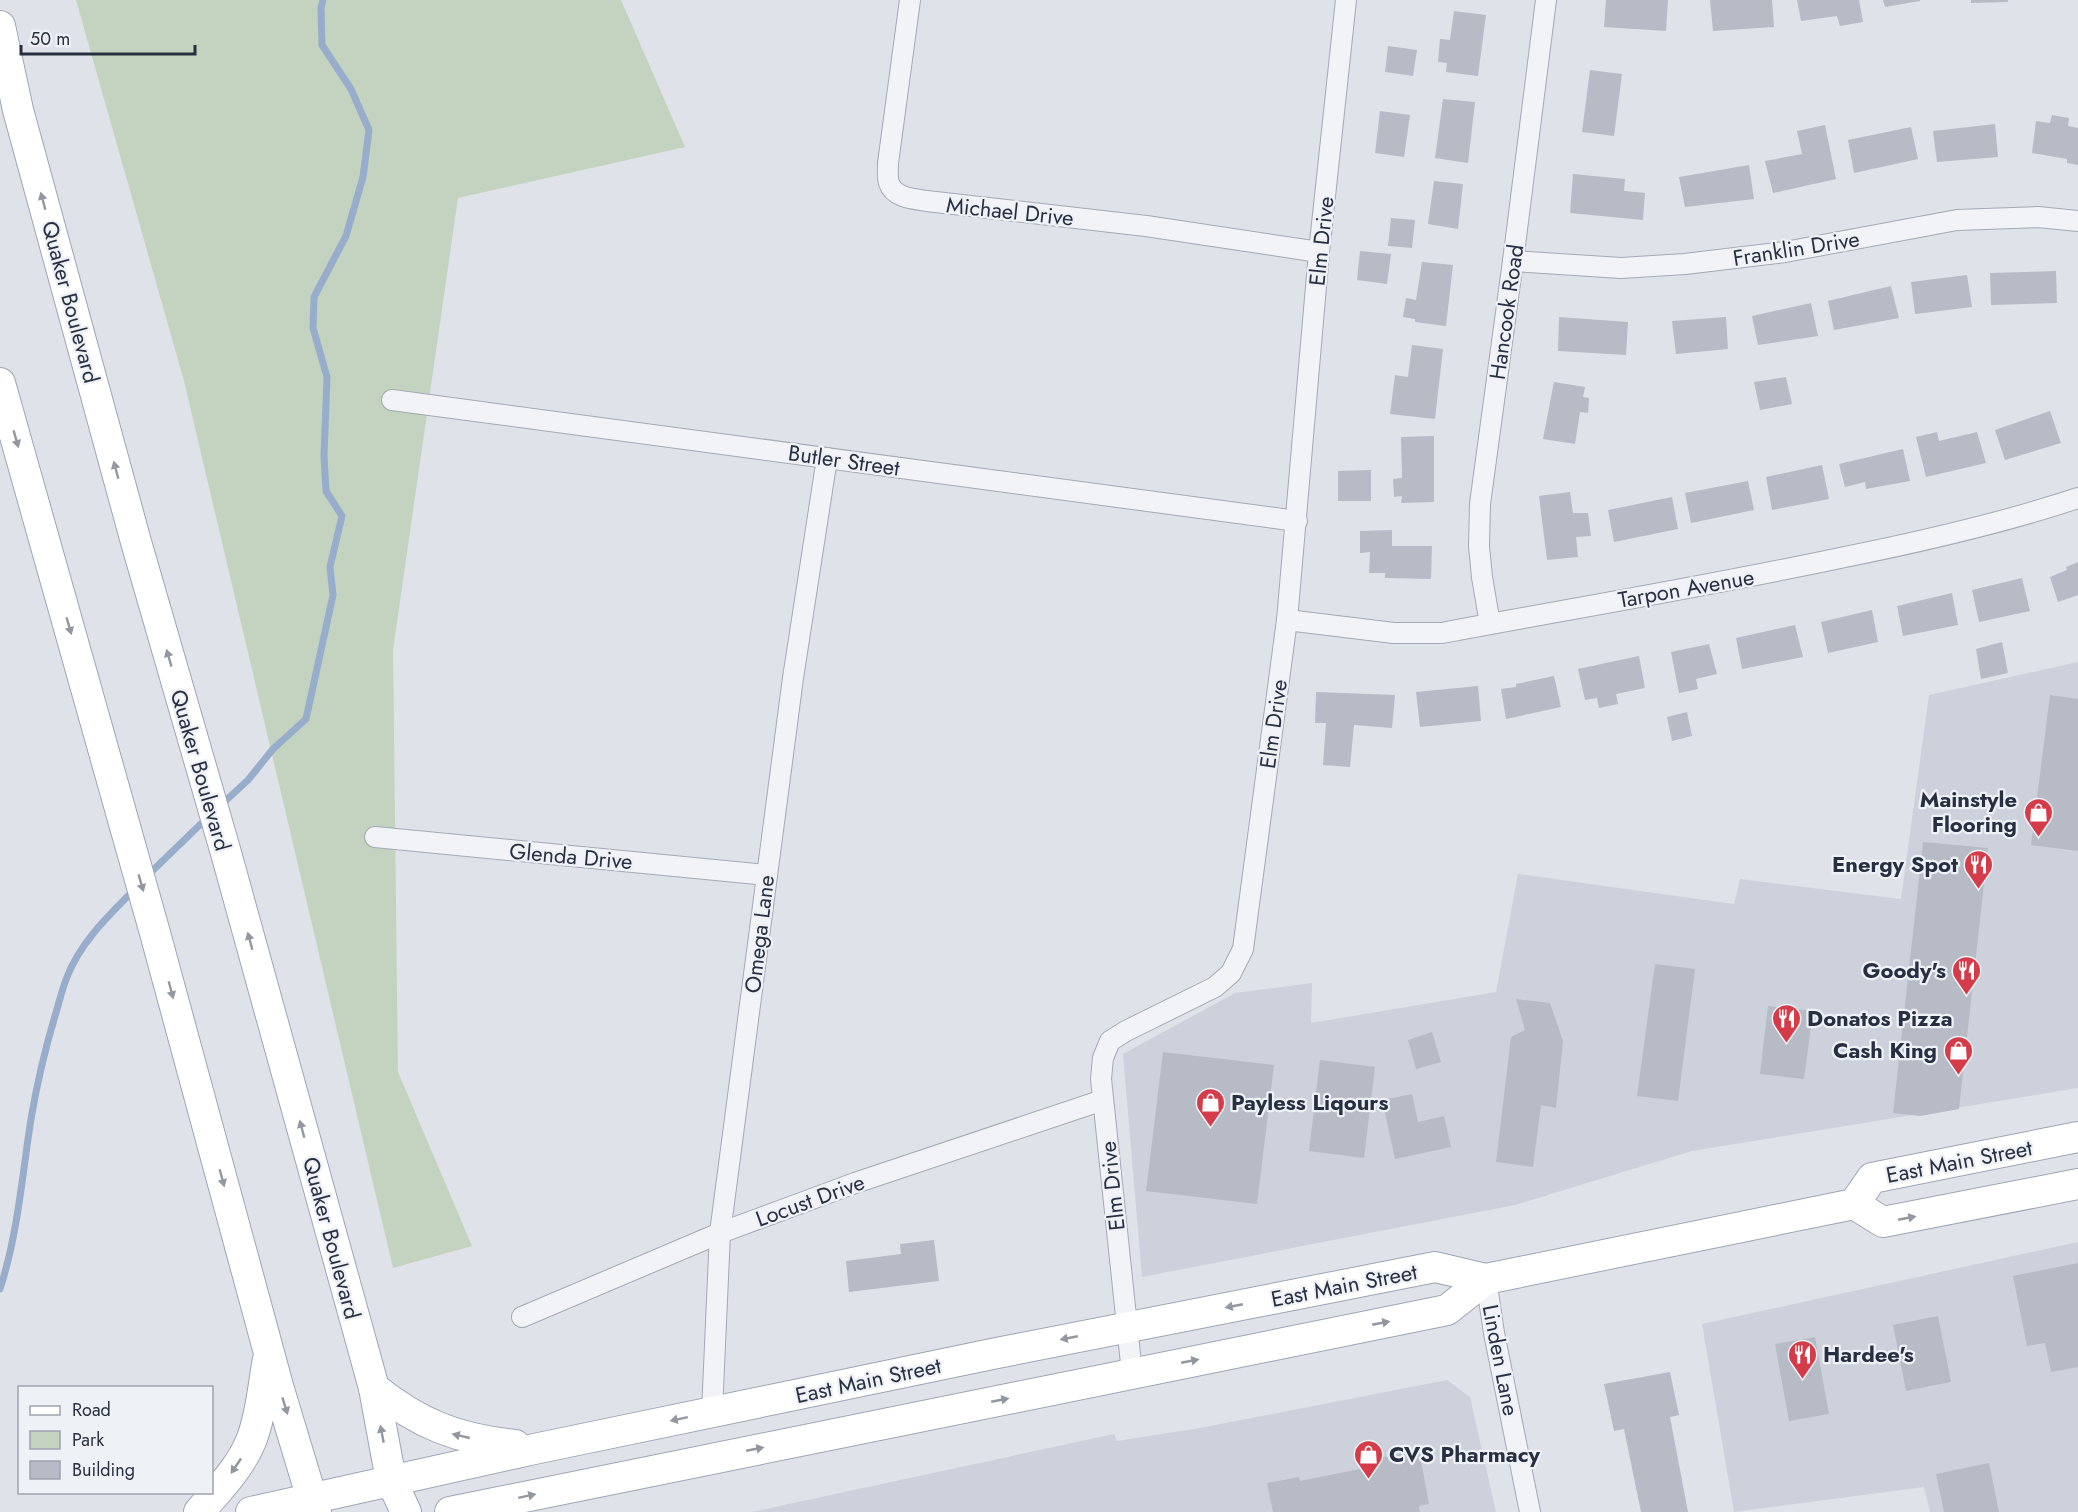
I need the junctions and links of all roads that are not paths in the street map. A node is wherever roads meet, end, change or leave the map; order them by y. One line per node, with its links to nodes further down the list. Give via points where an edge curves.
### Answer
1 (910, 0): 6 (street, Michael Drive, via 888,163 889,183 895,192 927,201 1146,226)
2 (1346, 0): 6 (street, Elm Drive)
3 (1546, 0): 7 (street, Hancook Road)
4 (0, 26): 27 (main road, Quaker Boulevard, one-way to 4, via 136,542 25,133)
5 (2078, 221): 7 (street, Franklin Drive, via 2038,217 1957,220 1785,252 1684,264 1621,268)
6 (1319, 252): 12 (street, Elm Drive)
7 (1513, 261): 14 (street, Hancook Road, via 1480,504 1479,546)
8 (0, 382): 25 (main road, one-way to 25)
9 (392, 400): 10 (street, Butler Street)
10 (827, 458): 12 (street, Butler Street); 16 (street, Omega Lane)
11 (2078, 498): 14 (street, Tarpon Avenue, via 2027,515 1900,546)
12 (1297, 521): 13 (street, Elm Drive)
13 (1287, 620): 14 (street, Tarpon Avenue, via 1421,634); 17 (street, Elm Drive, via 1243,949 1231,973 1215,987 1110,1041 1103,1058)
14 (1490, 624)
15 (375, 837): 16 (street, Glenda Drive)
16 (767, 875): 21 (street, Omega Lane)
17 (1103, 1100): 21 (street, Locust Drive); 24 (street, Elm Drive)
18 (2078, 1137): 20 (main road, East Main Street, via 1872,1178)
19 (2078, 1184): 20 (main road, East Main Street, one-way to 19, via 1883,1222)
20 (1854, 1204): 22 (main road, East Main Street)
21 (720, 1233): 23 (street, Locust Drive); 28 (street, Omega Lane)
22 (1486, 1279): 24 (main road, East Main Street, one-way to 24, via 1436,1267); 26 (main road, East Main Street, one-way to 22, via 1447,1310); 36 (street, Linden Lane)
23 (522, 1317)
24 (1127, 1327): 26 (street, Elm Drive); 28 (main road, East Main Street, one-way to 28)
25 (269, 1350): 31 (main road, one-way to 31); 32 (main road, one-way to 32, via 251,1441 228,1478)
26 (1132, 1373): 35 (main road, East Main Street, one-way to 26)
27 (374, 1388): 29 (main road, one-way to 27, via 485,1442 451,1433 415,1417); 30 (main road, Quaker Boulevard, one-way to 27)
28 (712, 1412): 29 (main road, East Main Street, one-way to 29)
29 (539, 1448): 30 (main road, East Main Street)
30 (391, 1480): 31 (main road, East Main Street); 34 (main road, Quaker Boulevard)
31 (314, 1505): 33 (main road, East Main Street)
32 (199, 1512)
33 (251, 1512)
34 (406, 1512)
35 (450, 1512)
36 (1530, 1512)

